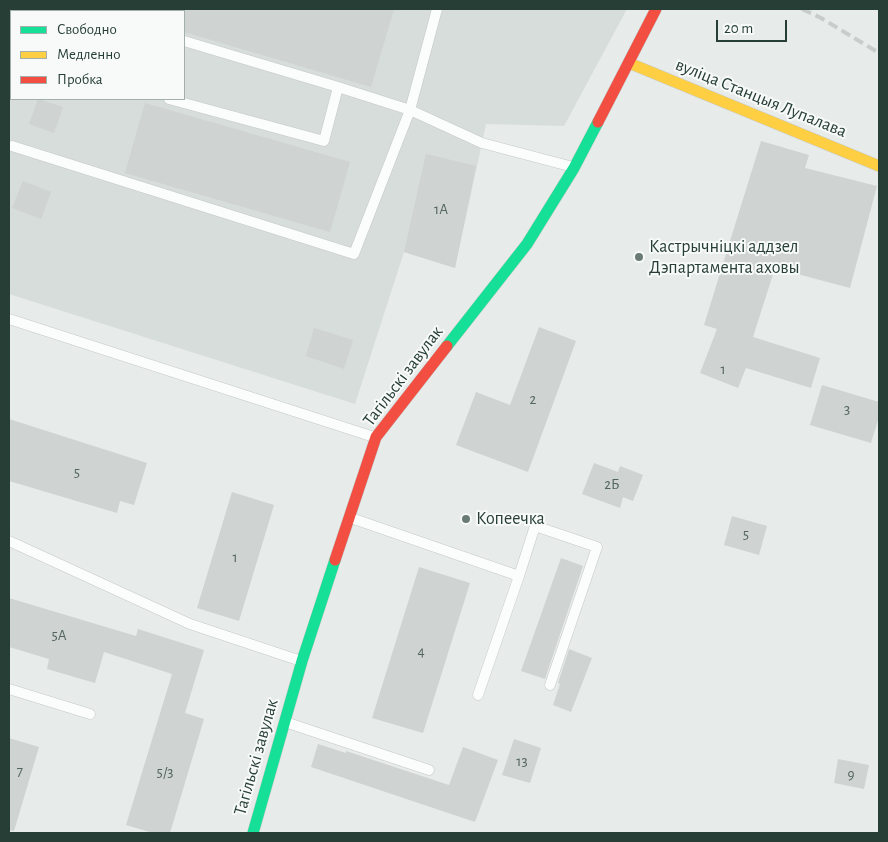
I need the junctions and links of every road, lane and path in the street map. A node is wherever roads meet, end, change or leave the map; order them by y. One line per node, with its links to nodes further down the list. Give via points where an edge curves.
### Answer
1 (437, 9): 7 (lane)
2 (656, 9): 4 (main road, Тагільскі завулак)
3 (185, 41): 5 (lane)
4 (628, 63): 9 (main road, вуліца Станцыя Лупалава); 10 (main road, Тагільскі завулак)
5 (338, 87): 6 (lane, via 324,141); 7 (lane)
6 (173, 100)
7 (410, 110): 8 (lane, via 354,254); 10 (lane, via 482,143)
8 (12, 146)
9 (879, 166)
10 (574, 168): 12 (main road, Тагільскі завулак, via 527,244)
11 (9, 319): 12 (lane)
12 (376, 437): 13 (main road, Тагільскі завулак)
13 (350, 518): 15 (lane); 16 (main road, Тагільскі завулак)
14 (9, 541): 16 (lane, via 190,624)
15 (518, 576): 17 (lane, via 535,526 597,547); 19 (lane)
16 (302, 661): 21 (main road, Тагільскі завулак)
17 (550, 685)
18 (9, 689): 20 (lane)
19 (478, 695)
20 (90, 714)
21 (284, 722): 22 (lane); 23 (main road, Тагільскі завулак)
22 (429, 770)
23 (253, 833)

